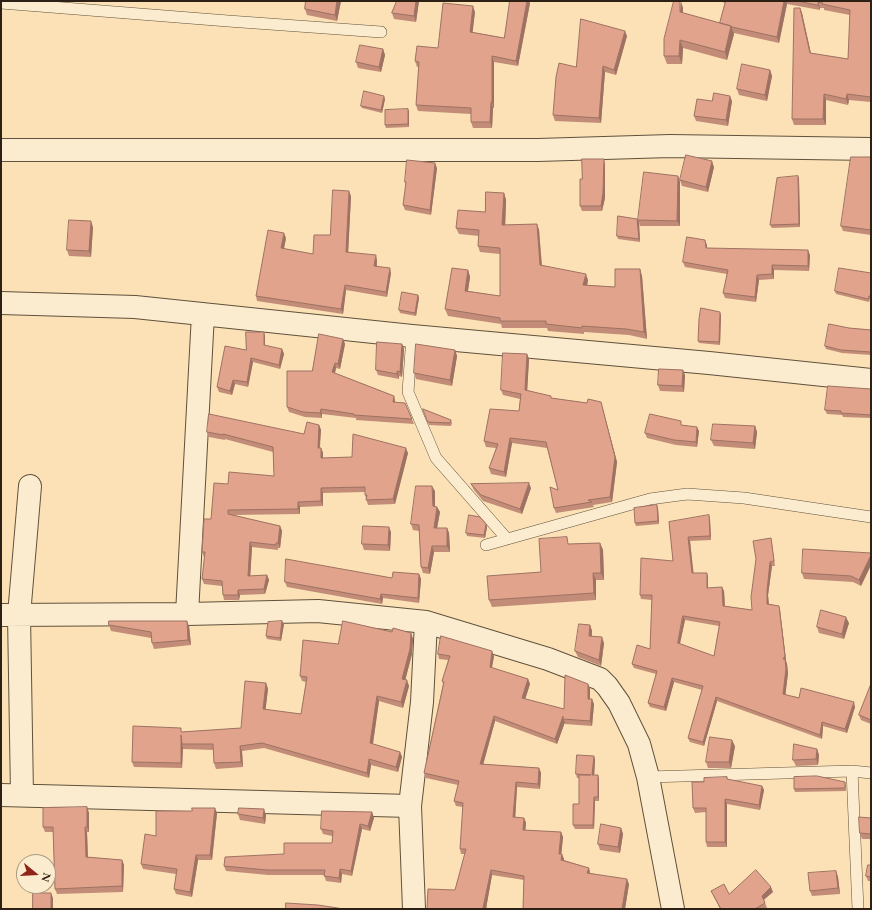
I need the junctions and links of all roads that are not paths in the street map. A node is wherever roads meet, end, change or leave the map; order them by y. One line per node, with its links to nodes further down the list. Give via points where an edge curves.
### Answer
1 (1, 3): 2 (lane)
2 (381, 32)
3 (871, 149): 4 (street, via 670,146 538,150)
4 (1, 150)
5 (1, 303): 6 (street, via 135,307)
6 (203, 314): 7 (street); 13 (street)
7 (412, 336): 8 (street); 11 (lane, via 408,392 436,458)
8 (871, 380)
9 (30, 486): 14 (street)
10 (871, 517): 11 (lane, via 744,498 687,494 650,499)
11 (507, 539): 12 (lane)
12 (486, 545)
13 (187, 614): 14 (street); 15 (street, via 318,611)
14 (10, 615): 19 (street)
15 (426, 622): 18 (street, via 548,659 600,679 619,703 639,744); 20 (street, via 422,702)
16 (852, 771): 17 (lane); 18 (lane); 23 (lane)
17 (871, 773)
18 (648, 777): 22 (street)
19 (11, 795): 20 (street)
20 (410, 806): 21 (street)
21 (414, 909)
22 (673, 909)
23 (858, 909)

